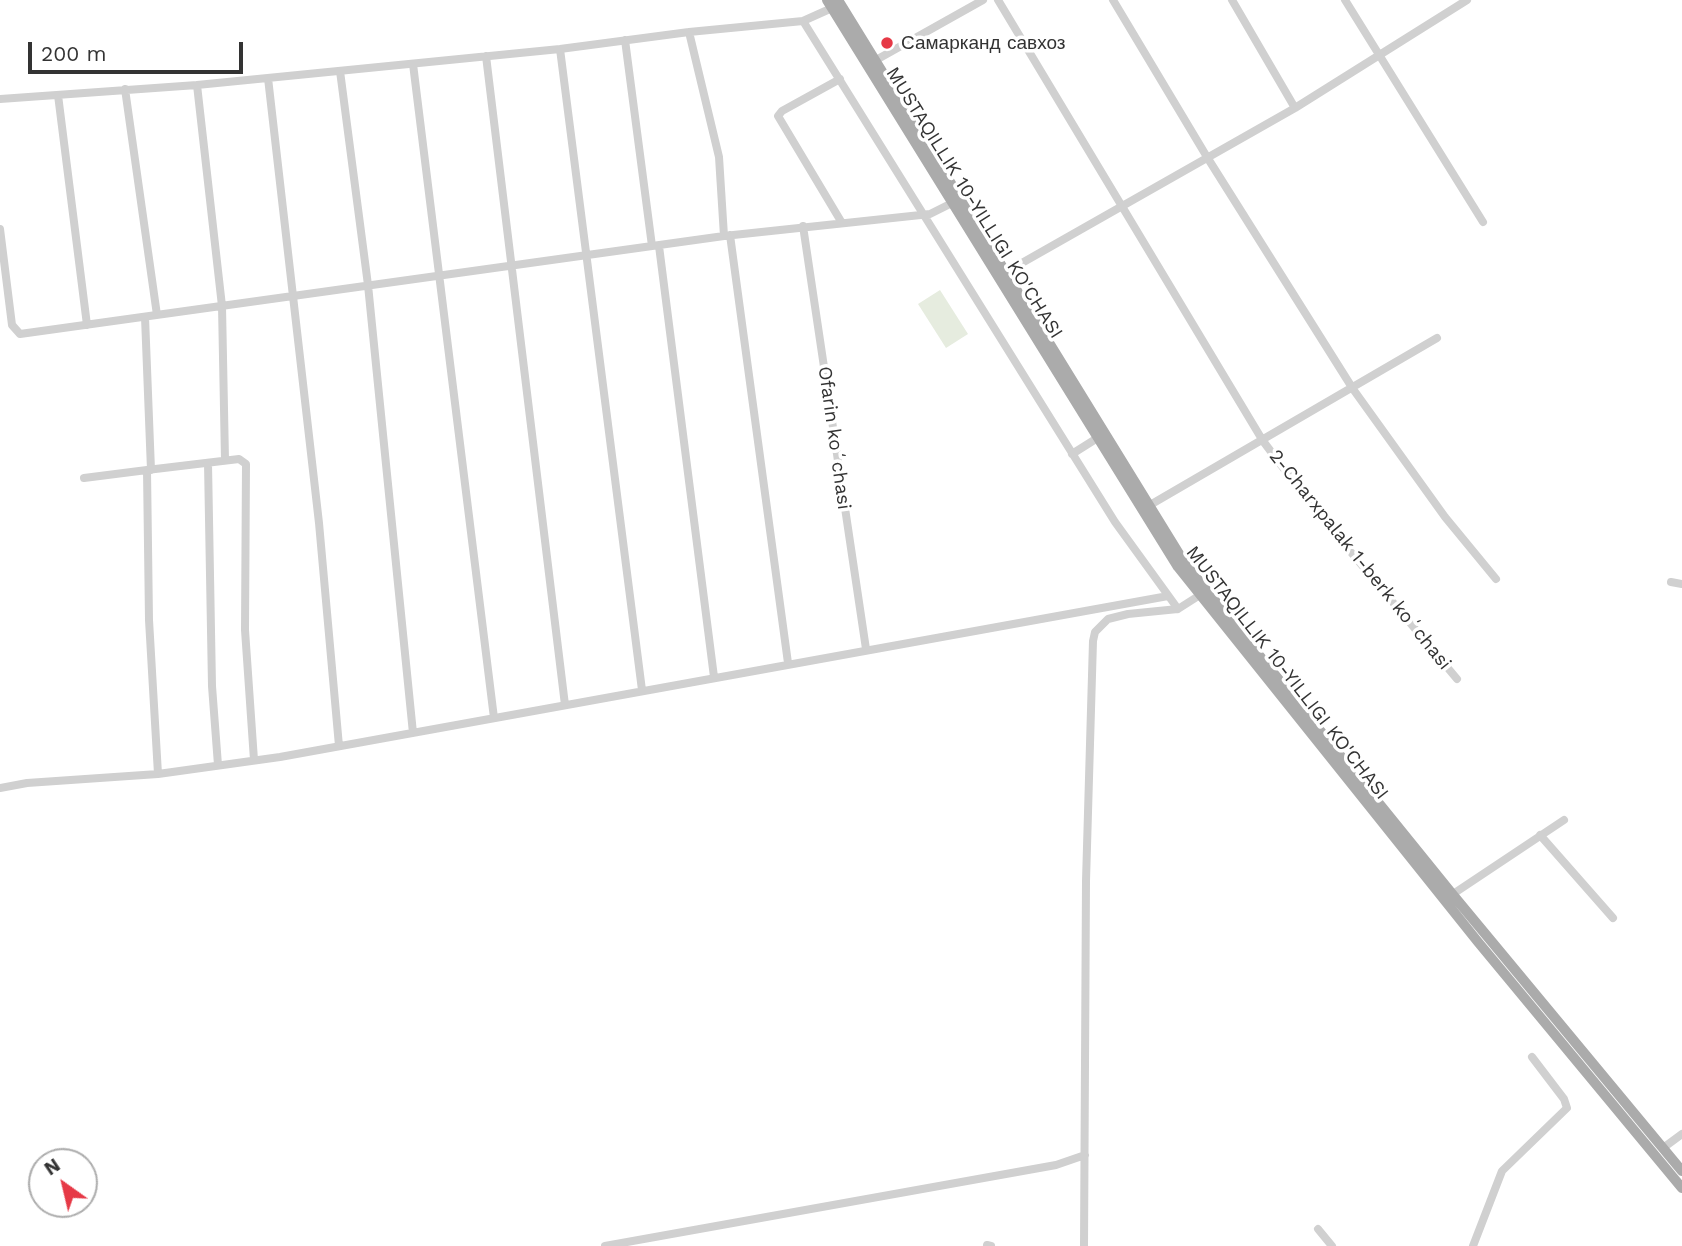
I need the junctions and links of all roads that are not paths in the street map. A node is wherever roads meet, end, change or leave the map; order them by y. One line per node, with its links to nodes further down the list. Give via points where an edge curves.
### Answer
1 (983, 0): 14 (street)
2 (998, 0): 26 (street, 2-Charxpalak 1-berk koʻchasi)
3 (1114, 0): 24 (street)
4 (1232, 0): 23 (street)
5 (1345, 0): 12 (street)
6 (1467, 0): 12 (street)
7 (832, 3): 8 (street); 14 (main road, MUSTAQILLIK 10-YILLIGI KO'CHASI); 25 (main road, MUSTAQILLIK 10-YILLIGI KO'CHASI)
8 (803, 21): 9 (street); 18 (street)
9 (689, 32): 10 (street); 32 (street, via 719,157)
10 (625, 40): 11 (street); 33 (street)
11 (559, 49): 13 (street); 34 (street)
12 (1381, 55): 23 (street); 28 (street)
13 (486, 56): 15 (street); 35 (street)
14 (876, 60): 36 (main road, MUSTAQILLIK 10-YILLIGI KO'CHASI)
15 (413, 64): 16 (street); 37 (street)
16 (340, 71): 17 (street); 38 (street)
17 (268, 78): 19 (street); 39 (street)
18 (840, 79): 27 (street); 29 (street, via 778,116)
19 (197, 85): 20 (street); 40 (street)
20 (124, 89): 21 (street); 41 (street)
21 (58, 95): 22 (street); 43 (street)
22 (0, 99)
23 (1295, 108): 24 (street)
24 (1207, 157): 26 (street); 45 (street)
25 (948, 205): 27 (street); 46 (main road, MUSTAQILLIK 10-YILLIGI KO'CHASI)
26 (1123, 205): 36 (street); 47 (street, 2-Charxpalak 1-berk koʻchasi)
27 (926, 215): 29 (street); 48 (street)
28 (1483, 222)
29 (842, 223): 30 (street)
30 (803, 226): 32 (street); 60 (street, Ofarin koʻchasi)
31 (0, 229): 43 (street, via 14,331)
32 (727, 236): 33 (street); 61 (street)
33 (656, 246): 34 (street); 62 (street)
34 (586, 256): 35 (street); 64 (street)
35 (511, 265): 37 (street); 65 (street)
36 (1006, 272): 53 (main road, MUSTAQILLIK 10-YILLIGI KO'CHASI)
37 (440, 274): 38 (street); 66 (street)
38 (368, 285): 39 (street); 67 (street)
39 (295, 296): 40 (street); 68 (street)
40 (222, 306): 41 (street); 49 (street)
41 (157, 315): 42 (street)
42 (145, 317): 43 (street); 51 (street)
43 (87, 325)
44 (1437, 338): 45 (street)
45 (1353, 390): 47 (street); 54 (street)
46 (1095, 440): 48 (street); 57 (main road, MUSTAQILLIK 10-YILLIGI KO'CHASI)
47 (1264, 441): 53 (street); 63 (street, 2-Charxpalak 1-berk koʻchasi, via 1308,502)
48 (1072, 454): 58 (street)
49 (225, 460): 50 (street); 69 (street, via 239,459 246,467 245,630)
50 (208, 463): 51 (street); 70 (street)
51 (149, 470): 52 (street); 71 (street, via 149,620)
52 (84, 478)
53 (1150, 505): 75 (main road, MUSTAQILLIK 10-YILLIGI KO'CHASI, via 1186,565)
54 (1496, 579)
55 (1671, 582): 56 (street)
56 (1682, 584)
57 (1200, 595): 59 (street); 75 (main road, MUSTAQILLIK 10-YILLIGI KO'CHASI)
58 (1168, 596): 59 (street); 60 (street)
59 (1178, 609): 80 (street, via 1108,619 1093,641)
60 (866, 649): 61 (street)
61 (788, 663): 62 (street)
62 (714, 677): 64 (street)
63 (1457, 679)
64 (642, 690): 65 (street)
65 (565, 705): 66 (street)
66 (494, 718): 67 (street)
67 (413, 733): 68 (street)
68 (339, 746): 69 (street)
69 (254, 760): 70 (street)
70 (218, 765): 71 (street)
71 (158, 774): 72 (street)
72 (0, 788)
73 (1563, 820): 74 (street)
74 (1540, 835): 75 (street); 76 (street)
75 (1449, 897): 79 (main road, MUSTAQILLIK 10-YILLIGI KO'CHASI); 82 (main road, MUSTAQILLIK 10-YILLIGI KO'CHASI)
76 (1613, 918)
77 (1532, 1057): 87 (street, via 1567,1108 1502,1171)
78 (1682, 1134): 79 (street)
79 (1664, 1148): 81 (main road, MUSTAQILLIK 10-YILLIGI KO'CHASI)
80 (1085, 1155): 84 (street, via 1056,1165); 85 (street)
81 (1682, 1171)
82 (1682, 1188)
83 (1318, 1229): 86 (street)
84 (605, 1246)
85 (1084, 1246)
86 (1332, 1246)
87 (1474, 1246)

